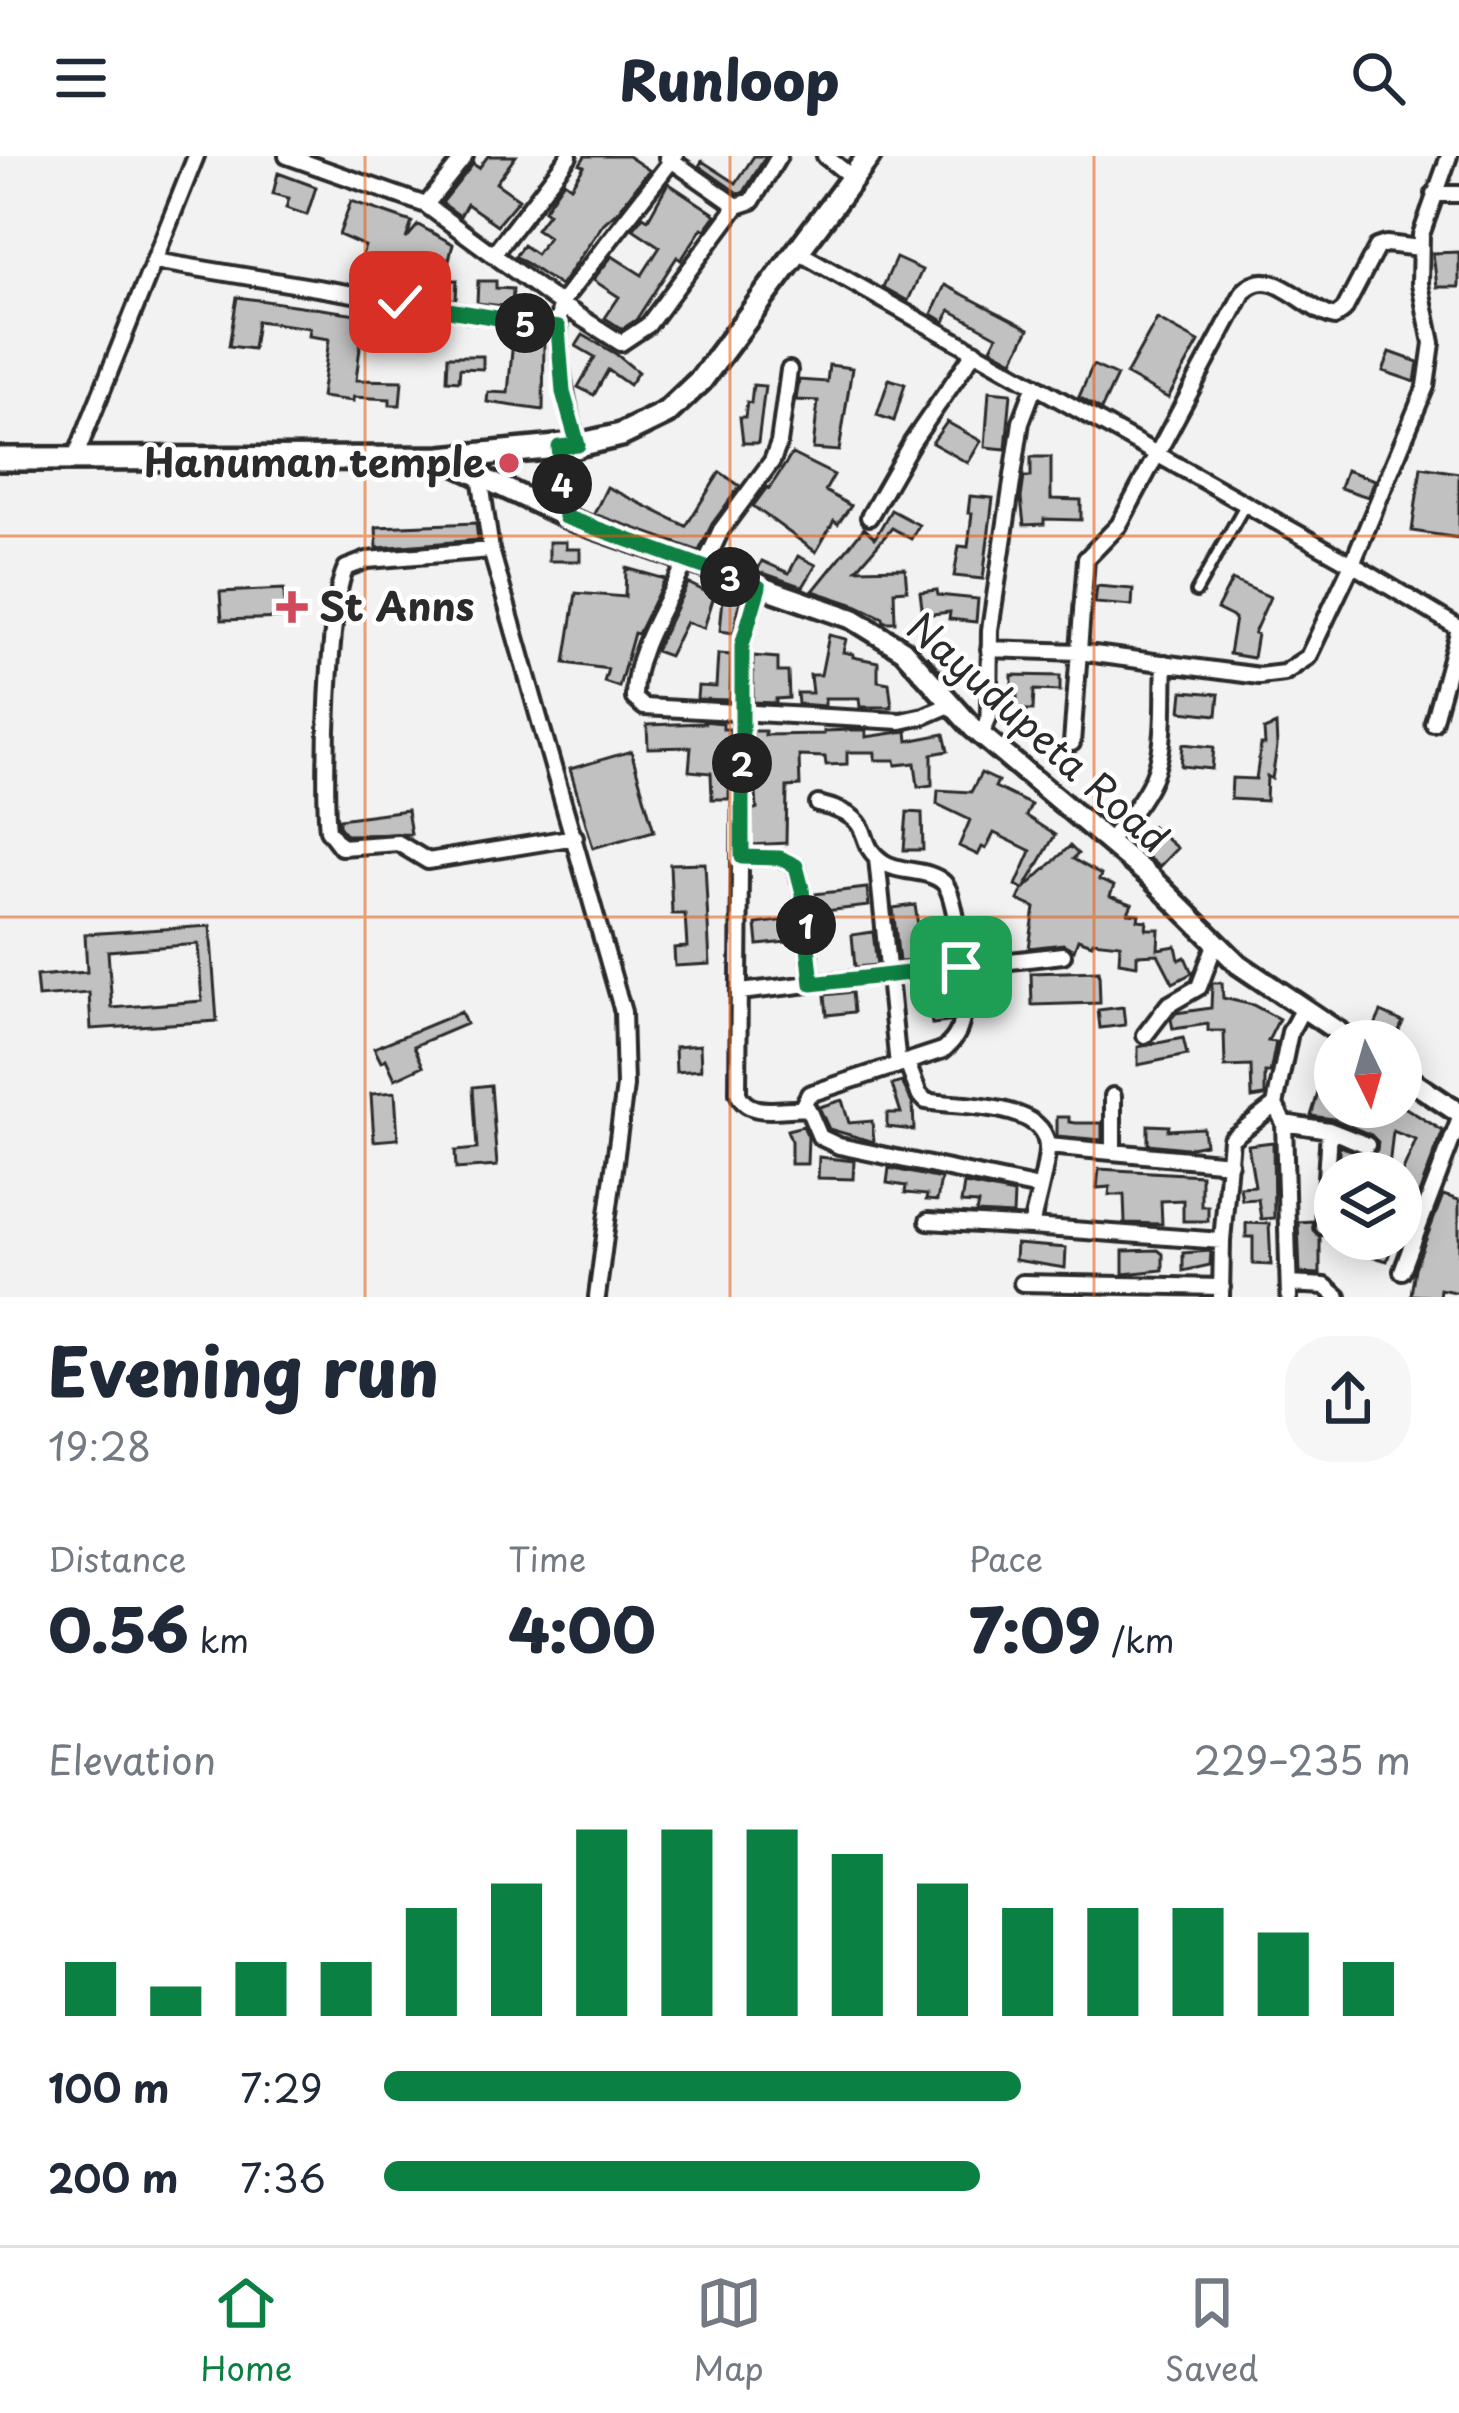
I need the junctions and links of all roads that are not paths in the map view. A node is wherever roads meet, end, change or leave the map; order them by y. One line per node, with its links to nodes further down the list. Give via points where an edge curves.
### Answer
1 (196, 156): 18 (street)
2 (287, 156): 13 (street)
3 (465, 156): 13 (street)
4 (569, 156): 17 (street)
5 (779, 156): 14 (street, via 752,201)
6 (825, 156): 10 (street)
7 (869, 156): 10 (main road)
8 (1449, 156): 11 (street)
9 (671, 157): 14 (street); 19 (street)
10 (853, 178): 16 (main road)
11 (1434, 194): 12 (street); 15 (street)
12 (1459, 194)
13 (426, 205): 17 (street)
14 (737, 206): 19 (street, via 648,326 621,343)
15 (1420, 248): 25 (street, via 1377,247 1335,317 1268,281 1250,285); 34 (street, via 1432,343 1426,386)
16 (798, 252): 21 (street); 24 (main road, via 701,380 666,413 621,435)
17 (493, 255): 19 (street)
18 (154, 261): 20 (street); 26 (street)
19 (560, 304): 20 (street)
20 (558, 328): 24 (street)
21 (975, 351): 23 (street); 32 (street)
22 (789, 370): 35 (street, via 772,461)
23 (1035, 385): 25 (street); 39 (street, via 1021,422)
24 (568, 446): 27 (main road); 31 (street)
25 (1156, 454): 30 (street); 40 (street, via 1119,525 1085,559)
26 (75, 458): 27 (main road); 28 (main road)
27 (441, 458): 29 (street, Nayudupeta Road)
28 (0, 459)
29 (480, 476): 31 (street, Nayudupeta Road); 33 (street)
30 (1246, 504): 34 (street); 37 (lane)
31 (565, 517): 35 (street, Nayudupeta Road)
32 (869, 518)
33 (491, 550): 48 (street); 48 (street, via 346,568 329,695 328,830 341,847 398,843 428,861)
34 (1352, 564): 38 (street); 41 (street, via 1298,667 1259,676)
35 (694, 565): 36 (street, Nayudupeta Road); 43 (street, via 652,632 634,698 644,707)
36 (759, 587): 42 (street, Nayudupeta Road, via 878,633); 43 (street, via 744,631)
37 (1196, 592)
38 (1459, 629): 44 (street)
39 (989, 649): 40 (street); 45 (street)
40 (1079, 652): 41 (street); 46 (street)
41 (1165, 663): 49 (street, via 1156,771)
42 (952, 704): 43 (street, via 901,721); 45 (street, Nayudupeta Road)
43 (743, 713): 50 (street)
44 (1432, 723)
45 (981, 735): 49 (street, Nayudupeta Road)
46 (1072, 743)
47 (818, 804): 51 (street, via 853,816)
48 (575, 837): 82 (street, via 612,963 626,1048)
49 (1108, 842): 52 (street, Nayudupeta Road)
50 (742, 857): 56 (street, via 796,866); 57 (street)
51 (878, 858): 54 (street, via 946,885); 55 (street)
52 (1216, 942): 58 (street, Nayudupeta Road); 60 (street, via 1199,987 1168,1005)
53 (1063, 955): 54 (street)
54 (961, 967): 55 (street); 61 (street, via 963,1015 953,1041)
55 (889, 975): 56 (street); 61 (street)
56 (812, 984): 57 (street)
57 (740, 992): 65 (street, via 742,1104)
58 (1303, 1008): 59 (street, Nayudupeta Road); 64 (street)
59 (1321, 1020)
60 (1144, 1035)
61 (903, 1064): 65 (street, via 809,1094); 70 (street, via 926,1101 1010,1111 1038,1127)
62 (1422, 1090): 66 (street)
63 (1113, 1096): 71 (street)
64 (1275, 1105): 67 (street); 73 (street, via 1232,1139)
65 (802, 1108): 74 (street, via 813,1113 825,1142)
66 (1459, 1117): 78 (street)
67 (1284, 1123): 68 (street); 80 (street)
68 (1329, 1130): 69 (street); 72 (street)
69 (1367, 1145)
70 (1048, 1146): 71 (street); 74 (street)
71 (1113, 1152): 73 (street)
72 (1328, 1152)
73 (1230, 1163): 77 (street)
74 (1039, 1188): 76 (street)
75 (928, 1221): 76 (street)
76 (1031, 1227): 77 (street)
77 (1222, 1241): 81 (street)
78 (1402, 1271)
79 (1022, 1283): 81 (street)
80 (1289, 1290): 83 (street, via 1325,1286)
81 (1221, 1292)
82 (597, 1297)
83 (1338, 1297)

